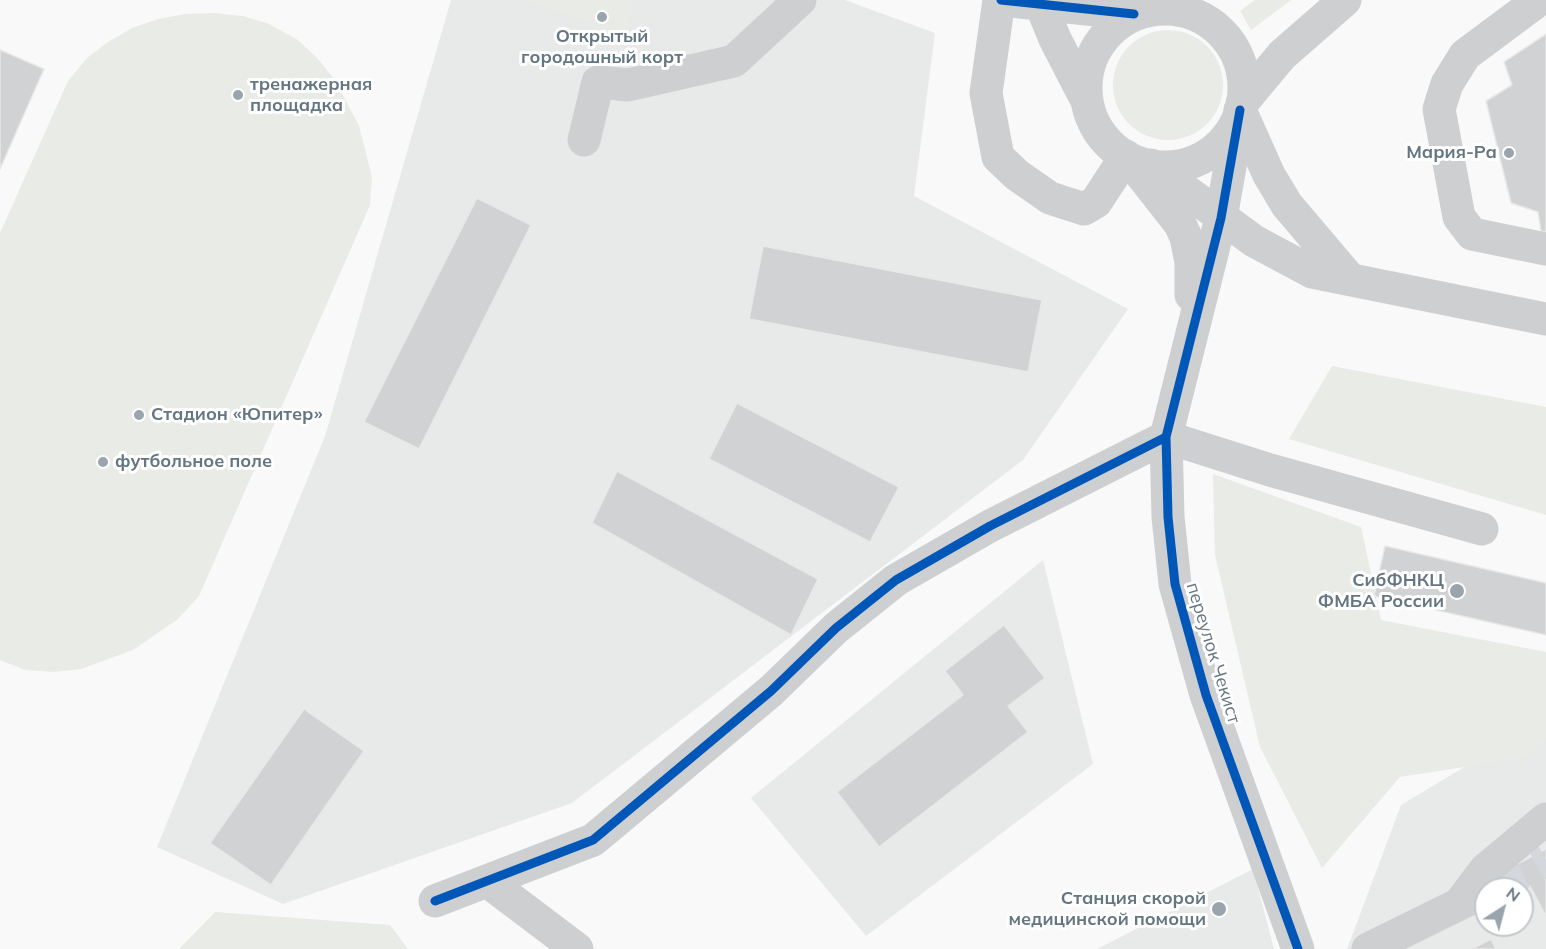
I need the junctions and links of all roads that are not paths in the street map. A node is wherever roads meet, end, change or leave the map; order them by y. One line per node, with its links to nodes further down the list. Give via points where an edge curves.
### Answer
1 (800, 0): 9 (street, via 734,61 628,86 598,82)
2 (1000, 0): 5 (street); 10 (street, via 986,93 998,157 1050,198 1084,209)
3 (1345, 0): 8 (street, via 1293,44)
4 (1539, 0): 12 (street, via 1465,55 1446,84 1439,109 1459,217 1472,234)
5 (1039, 2): 6 (street); 7 (street)
6 (1155, 7): 7 (street, via 1118,25 1098,46 1087,73); 8 (street, via 1198,16 1220,31 1240,64 1244,83)
7 (1088, 102): 10 (street, via 1101,133)
8 (1241, 106): 10 (street, via 1224,140 1206,155 1174,166); 11 (street, переулок Чекист); 13 (street, via 1269,175 1287,205)
9 (584, 140)
10 (1138, 160): 11 (street); 15 (street, переулок Чекист, via 1186,237 1191,262)
11 (1221, 218): 13 (street, via 1290,261 1328,276); 15 (street, переулок Чекист)
12 (1546, 249)
13 (1349, 278): 14 (street)
14 (1546, 319)
15 (1193, 328): 16 (street, переулок Чекист)
16 (1166, 437): 17 (street); 20 (street, via 990,526 896,580 593,840); 25 (street, переулок Чекист, via 1168,517 1175,584 1185,627)
17 (1482, 529)
18 (1546, 819): 19 (street, via 1485,870)
19 (1484, 877)
20 (487, 881): 22 (street); 24 (street)
21 (1474, 897): 23 (street)
22 (435, 901)
23 (1388, 945)
24 (577, 949)
25 (1298, 949)

